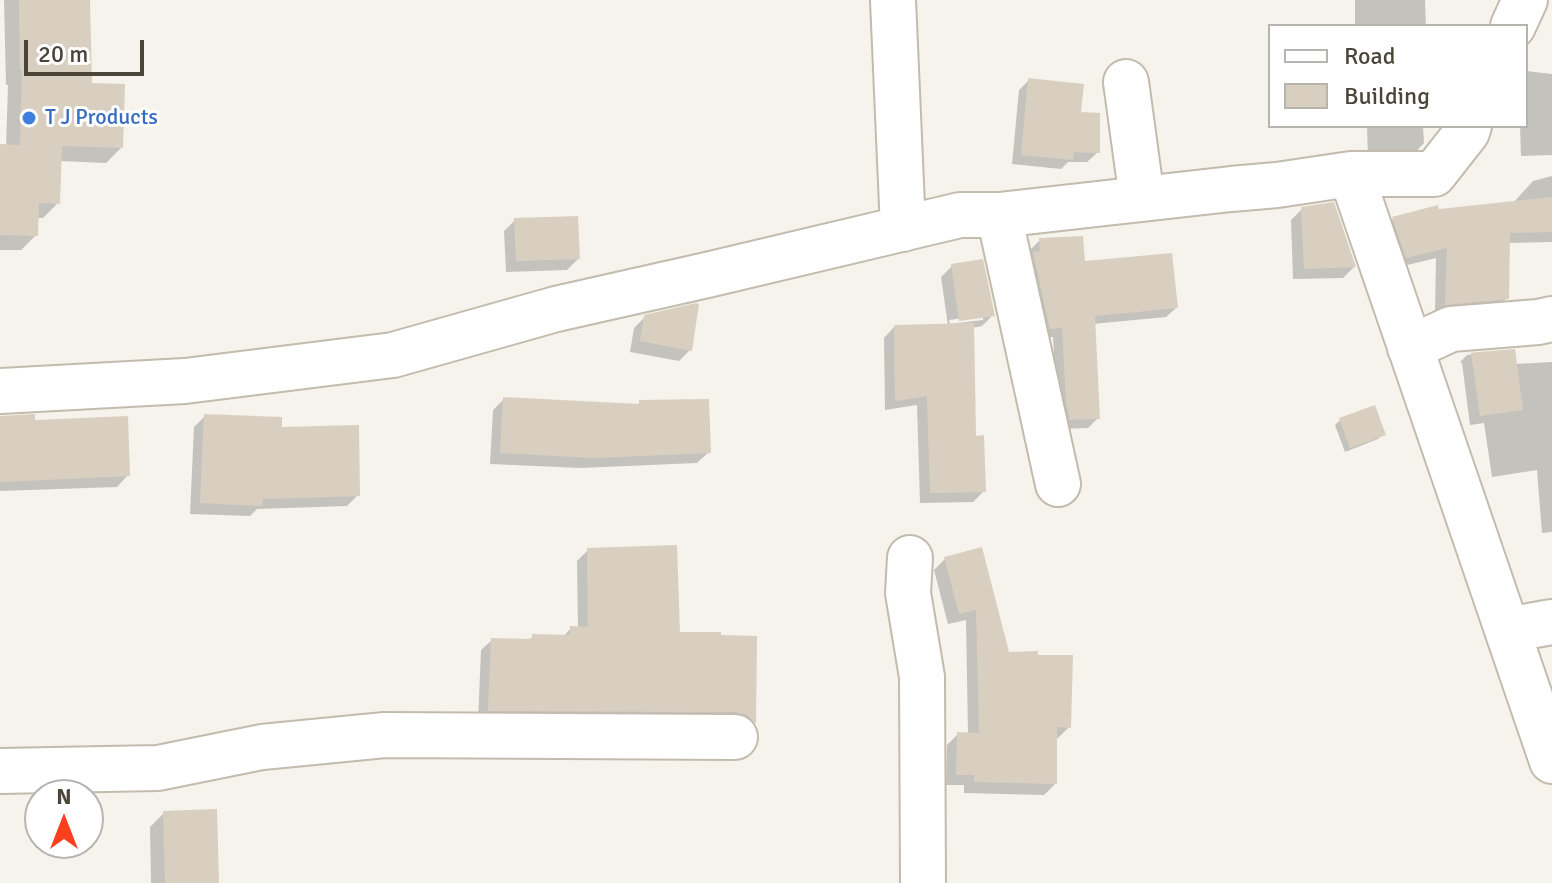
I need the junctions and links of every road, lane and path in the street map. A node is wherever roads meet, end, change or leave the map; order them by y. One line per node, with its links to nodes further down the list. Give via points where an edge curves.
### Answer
1 (893, 0): 9 (street)
2 (1525, 0): 3 (street)
3 (1514, 24)
4 (1126, 82): 7 (street)
5 (1468, 128): 6 (street, via 1434,174)
6 (1351, 174): 7 (street); 11 (street)
7 (1142, 199): 8 (street)
8 (999, 215): 9 (street, via 960,215); 13 (street)
9 (903, 229): 12 (street, via 556,309 393,355 185,381)
10 (1552, 319): 11 (street, via 1451,329)
11 (1410, 348): 16 (street)
12 (0, 391)
13 (1058, 484)
14 (910, 558): 20 (street, via 908,593 922,677)
15 (1552, 622): 16 (street)
16 (1507, 630): 18 (street)
17 (735, 737): 19 (street, via 385,735 262,747 158,768)
18 (1552, 761)
19 (0, 771)
20 (923, 883)

